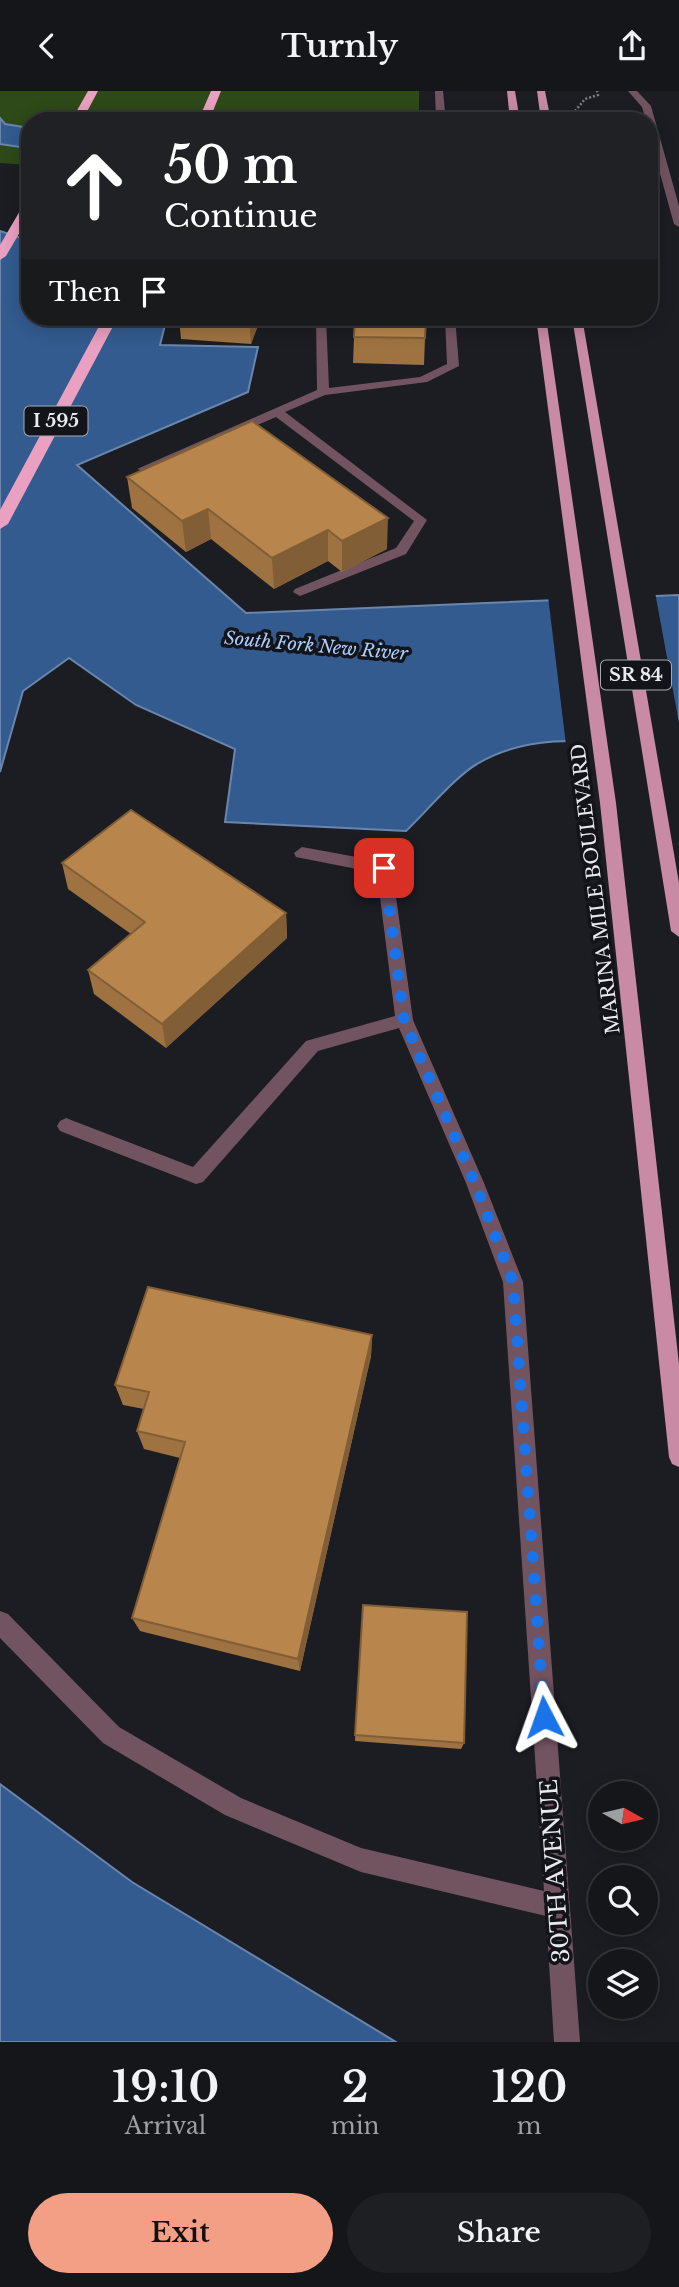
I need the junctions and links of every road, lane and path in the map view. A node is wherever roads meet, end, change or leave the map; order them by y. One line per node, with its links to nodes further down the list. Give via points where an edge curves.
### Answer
1 (93, 91): 9 (highway)
2 (216, 91): 10 (highway)
3 (439, 91): 11 (street)
4 (511, 91): 12 (main road)
5 (541, 91): 13 (main road)
6 (597, 91): 14 (path, via 598,95 585,99)
7 (649, 91): 8 (street)
8 (633, 92): 15 (street)
9 (81, 112)
10 (208, 112)
11 (440, 112)
12 (514, 112)
13 (544, 112)
14 (575, 112)
15 (648, 112)
16 (658, 146): 17 (street)
17 (676, 205): 19 (street)
18 (21, 220): 20 (highway)
19 (679, 224)
20 (0, 256)
21 (106, 326): 29 (highway, I 595)
22 (321, 326): 26 (street)
23 (451, 326): 26 (street, via 453,366 423,380)
24 (542, 326): 35 (main road, MARINA MILE BOULEVARD / SR 84, via 608,803)
25 (578, 326): 32 (main road, SR 84)
26 (323, 392): 27 (street)
27 (277, 412): 28 (street); 30 (street, via 421,520 401,551)
28 (143, 468)
29 (0, 524)
30 (300, 592)
31 (302, 853): 33 (street, 30TH AVENUE, via 384,868)
32 (679, 931)
33 (404, 1020): 34 (street, via 312,1046 196,1176); 37 (street, 30TH AVENUE, via 513,1282)
34 (66, 1126)
35 (679, 1457)
36 (0, 1622): 37 (street, via 111,1735 233,1807 361,1860)
37 (558, 1907): 38 (street, 30TH AVENUE)
38 (567, 2042)

